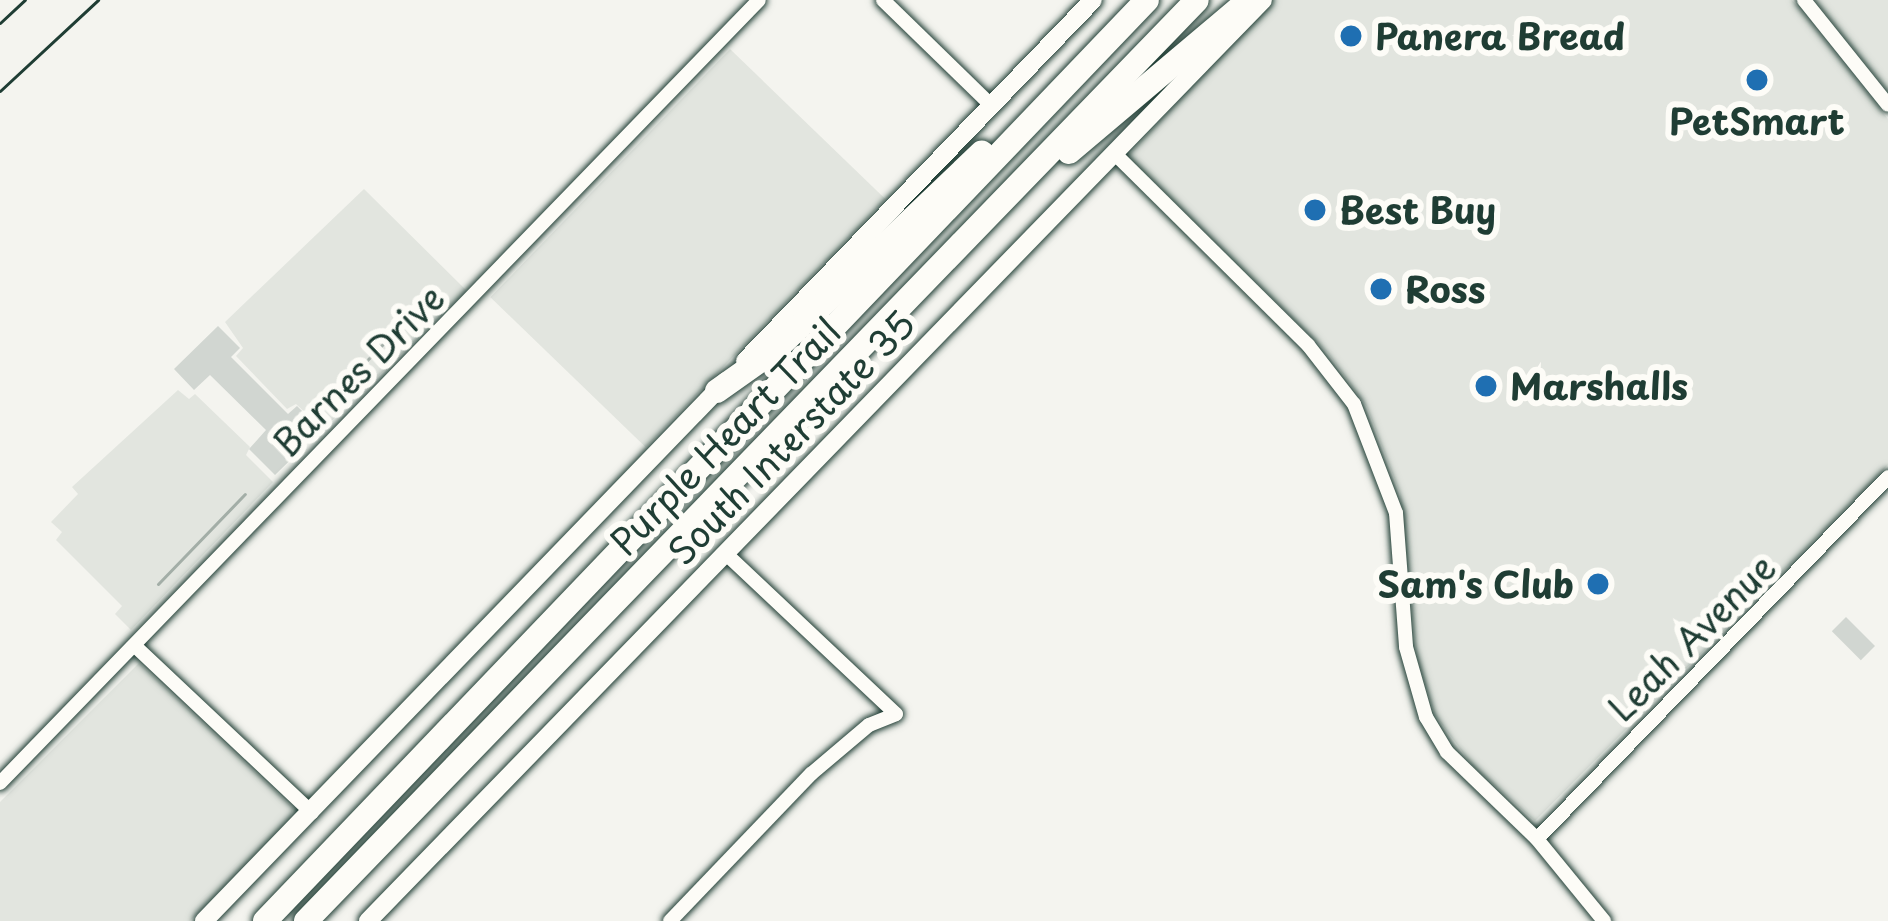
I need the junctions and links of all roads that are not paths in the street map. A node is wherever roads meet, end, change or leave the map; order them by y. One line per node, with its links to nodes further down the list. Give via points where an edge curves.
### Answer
1 (759, 0): 16 (street, Barnes Drive)
2 (883, 0): 9 (street)
3 (1093, 0): 9 (main road)
4 (1147, 0): 13 (highway, via 775,350); 21 (highway, Purple Heart Trail)
5 (1196, 0): 12 (highway, Purple Heart Trail)
6 (1250, 0): 12 (highway)
7 (1263, 0): 11 (main road, South Interstate 35)
8 (1804, 0): 10 (street)
9 (992, 105): 13 (main road)
10 (1888, 105)
11 (1114, 153): 15 (main road, South Interstate 35); 19 (street, via 1308,345 1354,404 1396,513 1406,647 1426,717 1447,752)
12 (954, 251): 22 (highway, Purple Heart Trail)
13 (717, 391): 18 (main road)
14 (1888, 477): 19 (street, Leah Avenue)
15 (725, 553): 23 (main road, South Interstate 35); 24 (street, via 896,714 869,725 812,774)
16 (135, 646): 17 (street, Barnes Drive); 18 (street)
17 (0, 783)
18 (312, 814): 20 (main road)
19 (1537, 838): 25 (street)
20 (204, 921)
21 (265, 921)
22 (306, 921)
23 (368, 921)
24 (670, 921)
25 (1604, 921)

